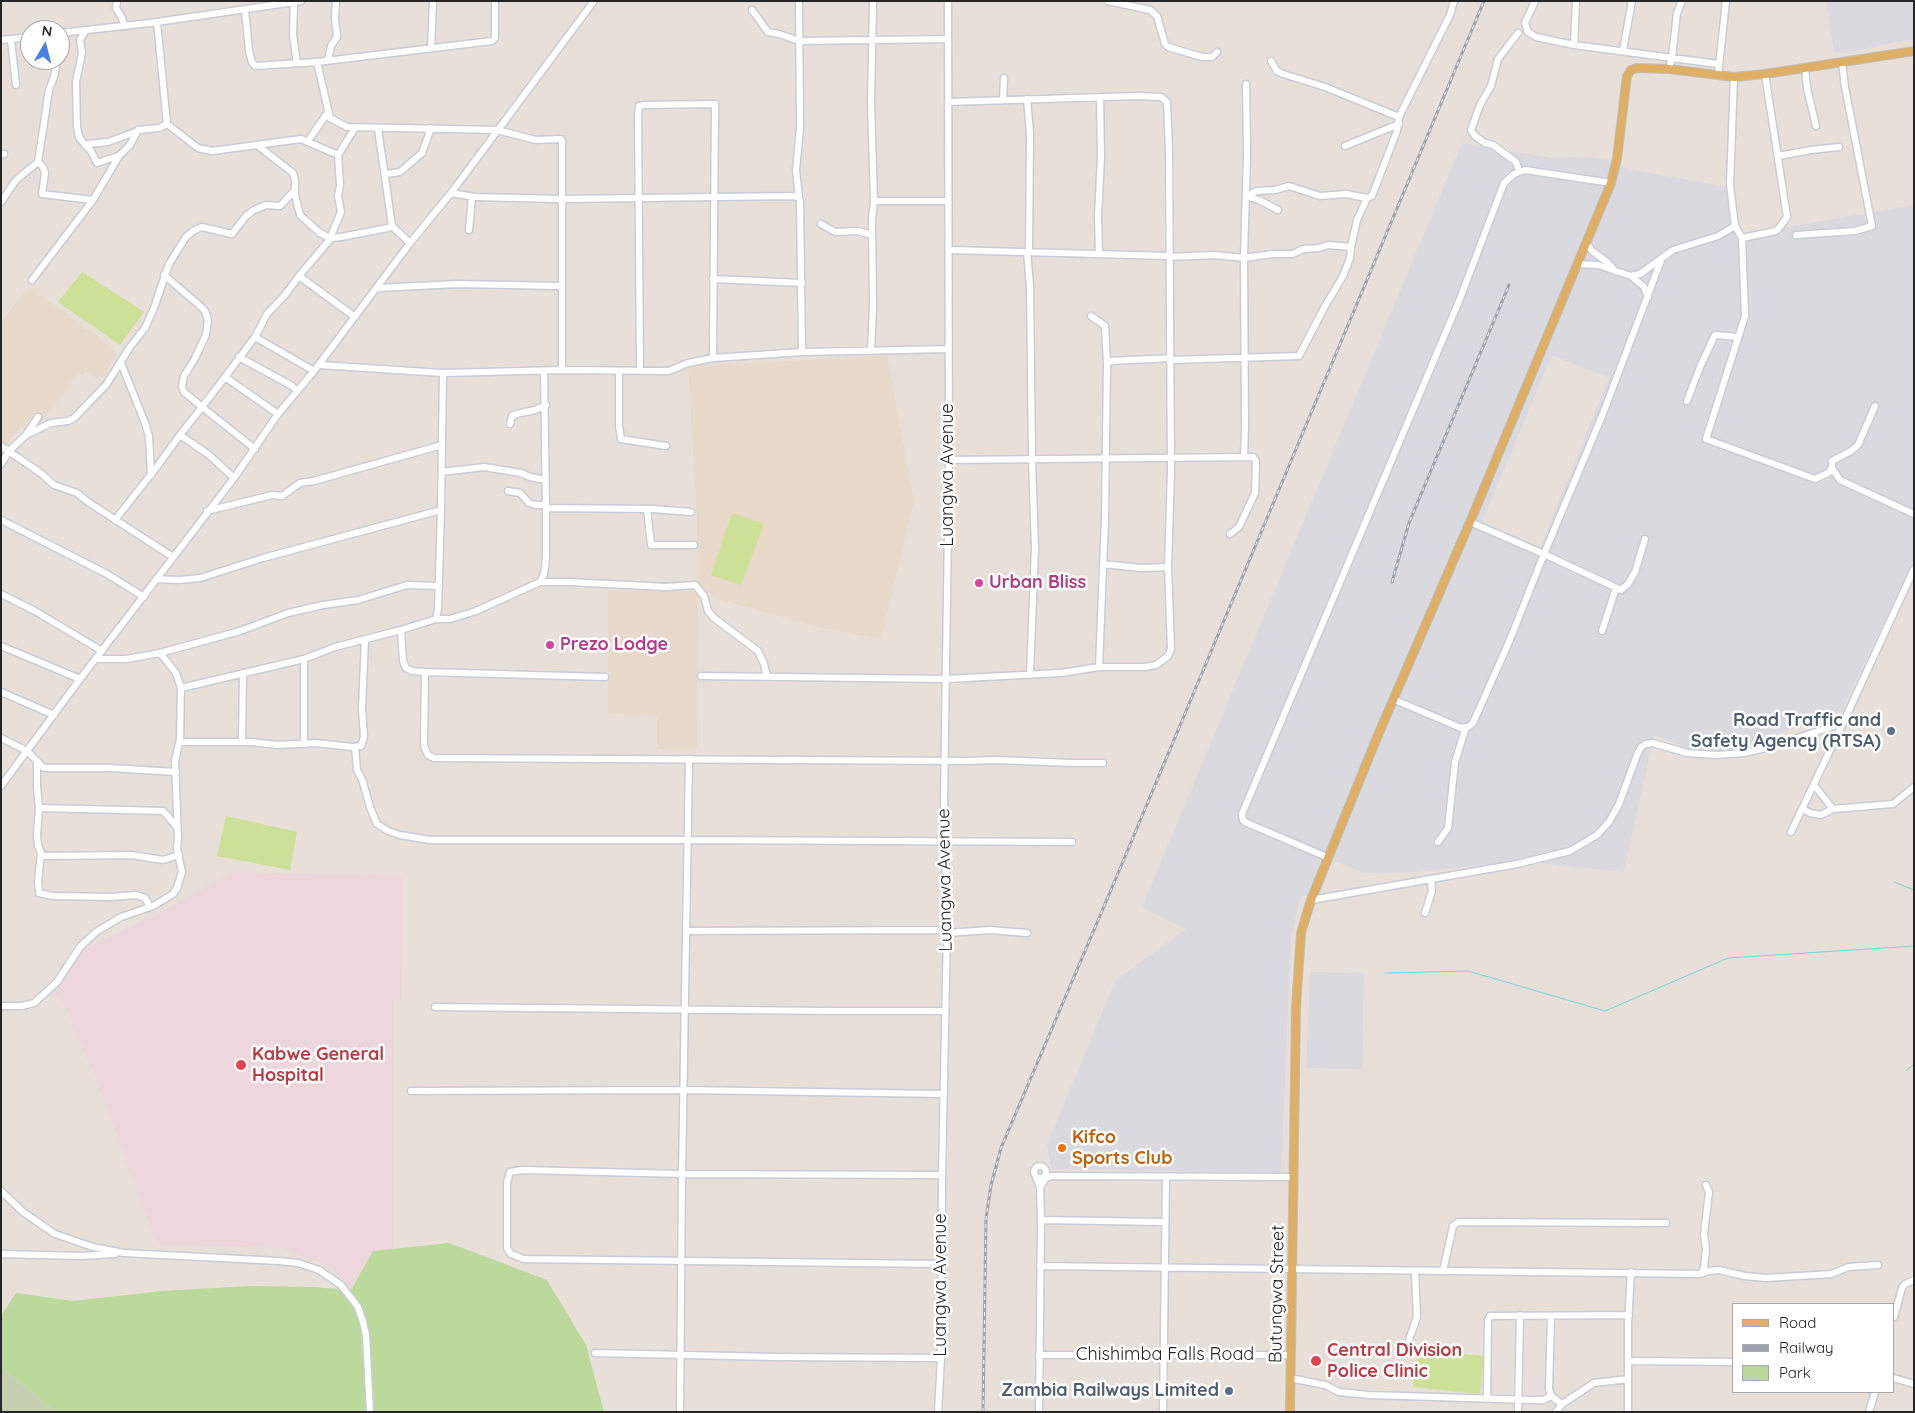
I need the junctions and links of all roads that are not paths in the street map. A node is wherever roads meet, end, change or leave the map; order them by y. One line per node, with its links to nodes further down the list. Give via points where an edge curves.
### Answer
1 (110, 1): 18 (street)
2 (336, 1): 38 (street, via 337,37)
3 (433, 1): 33 (street)
4 (495, 1): 33 (street, via 494,40)
5 (594, 1): 65 (street)
6 (800, 1): 30 (street)
7 (873, 1): 31 (street)
8 (948, 1): 27 (street, Luangwa Avenue)
9 (1108, 1): 36 (street, via 1150,10 1157,16 1168,47 1202,57)
10 (1454, 1): 58 (street)
11 (1535, 1): 32 (street, via 1525,23 1528,32 1536,37)
12 (1576, 1): 32 (street)
13 (1632, 1): 34 (street)
14 (1682, 1): 37 (street, via 1677,13)
15 (1726, 1): 43 (street)
16 (297, 2): 17 (street); 42 (street, via 293,35)
17 (272, 3): 19 (street)
18 (116, 5): 22 (street)
19 (245, 10): 21 (street); 42 (street, via 249,51 255,66)
20 (752, 10): 30 (street, via 768,32)
21 (157, 22): 22 (street); 59 (street)
22 (124, 26): 23 (street)
23 (85, 30): 24 (street); 67 (street, via 80,40 82,53 76,82 77,133)
24 (70, 32)
25 (1518, 33): 75 (street, via 1498,59 1491,86 1471,130 1475,136 1516,162)
26 (20, 39): 29 (street)
27 (948, 39): 31 (street); 56 (street, Luangwa Avenue)
28 (1, 40): 29 (street)
29 (11, 40): 52 (street)
30 (799, 40): 31 (street); 83 (street, via 800,128 796,170)
31 (872, 40): 89 (street)
32 (1574, 44): 34 (street)
33 (431, 48): 38 (street)
34 (1623, 50): 37 (street)
35 (1914, 51): 41 (main road, Butungwa Street)
36 (1217, 52)
37 (1672, 57): 43 (street); 45 (street)
38 (328, 60): 40 (street)
39 (1271, 61): 58 (street, via 1283,74 1325,87)
40 (317, 62): 42 (street); 57 (street)
41 (1842, 62): 44 (main road, Butungwa Street); 96 (street, via 1872,223 1869,228 1855,231)
42 (296, 63)
43 (1718, 64): 48 (street)
44 (1805, 68): 47 (main road, Butungwa Street); 60 (street)
45 (1669, 69): 48 (main road, Butungwa Street); 77 (main road, Butungwa Street, via 1637,68 1627,76)
46 (55, 70): 74 (street)
47 (1765, 74): 49 (main road, Butungwa Street); 73 (street)
48 (1718, 75): 49 (main road, Butungwa Street)
49 (1734, 77): 94 (street, via 1730,185)
50 (1004, 78): 55 (street)
51 (1246, 84): 80 (street)
52 (16, 85)
53 (1100, 97): 54 (street); 105 (street); 106 (street, via 1161,97 1167,102)
54 (1026, 98): 55 (street); 104 (street, via 1030,133)
55 (1003, 100): 56 (street)
56 (948, 102): 88 (street, Luangwa Avenue)
57 (328, 112): 61 (street, via 336,122); 66 (street)
58 (1399, 120): 69 (street, via 1385,131); 84 (street, via 1375,193)
59 (167, 124): 64 (street); 68 (street, via 204,150)
60 (1816, 126)
61 (355, 128): 63 (street); 71 (street)
62 (431, 128): 63 (street); 65 (street); 76 (street, via 422,153 400,172)
63 (378, 129): 76 (street)
64 (138, 130): 67 (street, via 108,142); 72 (street)
65 (497, 130): 79 (street); 85 (street, via 536,140 562,140)
66 (308, 141): 68 (street, via 301,138); 71 (street)
67 (85, 144): 72 (street, via 97,163)
68 (257, 145): 78 (street, via 289,168 295,180)
69 (1345, 146)
70 (1839, 147): 73 (street)
71 (338, 155): 98 (street, via 341,212)
72 (119, 156): 87 (street)
73 (1778, 156): 99 (street, via 1787,217 1776,230)
74 (38, 162): 87 (street, via 45,173 42,194); 90 (street, via 16,180)
75 (1519, 172): 77 (street, via 1535,171); 240 (street, via 1504,183 1459,301 1242,814 1247,823)
76 (386, 174): 93 (street)
77 (1611, 182): 101 (main road, Butungwa Street)
78 (295, 190): 98 (street, via 300,215 314,229); 111 (street, via 280,206 266,205 254,210 232,234 202,227 193,231 186,237)
79 (451, 193): 81 (street); 100 (street)
80 (1246, 196): 84 (street, via 1289,186 1314,195 1346,194); 91 (street); 107 (street)
81 (472, 197): 85 (street); 95 (street)
82 (714, 198): 83 (street); 86 (street); 86 (street, via 716,104 698,104 639,106); 114 (street)
83 (799, 198): 116 (street)
84 (1367, 198): 102 (street, via 1357,220)
85 (562, 199): 86 (street); 117 (street)
86 (638, 199): 135 (street)
87 (93, 200): 115 (street)
88 (948, 200): 89 (street); 103 (street, Luangwa Avenue)
89 (874, 201): 97 (street)
90 (1, 202)
91 (1278, 210)
92 (821, 224): 97 (street, via 835,232 858,231)
93 (392, 226): 98 (street); 100 (street)
94 (1735, 226): 99 (street); 108 (street, via 1718,236 1672,250)
95 (469, 230)
96 (1796, 235)
97 (872, 237): 125 (street)
98 (331, 238): 112 (street)
99 (1742, 238): 123 (street, via 1745,316)
100 (410, 243): 118 (street)
101 (1586, 243): 109 (main road, Butungwa Street); 110 (street)
102 (1351, 247): 107 (street, via 1328,244 1293,254); 129 (street, via 1343,276 1299,356)
103 (949, 250): 104 (street); 124 (street, Luangwa Avenue)
104 (1028, 252): 105 (street); 160 (street)
105 (1099, 254): 106 (street)
106 (1169, 256): 107 (street); 130 (street)
107 (1244, 258): 129 (street)
108 (1662, 258): 113 (street, via 1640,274); 119 (street)
109 (1577, 264): 110 (street, via 1598,265); 176 (main road, Butungwa Street)
110 (1616, 272): 113 (street)
111 (164, 276): 131 (street, via 154,308); 145 (street, via 199,305 207,316 206,335 182,386 184,392)
112 (299, 276): 121 (street); 122 (street, via 267,314)
113 (1631, 276): 119 (street, via 1644,287)
114 (713, 279): 116 (street); 128 (street)
115 (32, 280)
116 (802, 283): 126 (street)
117 (561, 286): 118 (street, via 458,284); 134 (street)
118 (377, 288): 121 (street)
119 (1648, 297): 180 (street)
120 (1092, 316): 132 (street, via 1105,326)
121 (355, 317): 133 (street)
122 (255, 337): 127 (street); 136 (street)
123 (1738, 337): 142 (street, via 1715,336); 162 (street, via 1706,439 1815,479)
124 (949, 349): 125 (street); 159 (street, Luangwa Avenue)
125 (871, 350): 126 (street)
126 (802, 352): 128 (street)
127 (240, 357): 140 (street); 141 (street)
128 (713, 358): 135 (street, via 669,371)
129 (1244, 358): 130 (street); 157 (street)
130 (1171, 359): 132 (street, via 1111,361); 156 (street)
131 (121, 363): 149 (street, via 74,418 51,423); 164 (street, via 149,436)
132 (1107, 364): 158 (street)
133 (319, 365): 136 (street); 139 (street)
134 (562, 370): 137 (street); 138 (street)
135 (640, 370): 138 (street)
136 (314, 371): 141 (street)
137 (544, 371): 139 (street); 143 (street)
138 (619, 371): 153 (street, via 621,439)
139 (443, 373): 151 (street)
140 (225, 377): 145 (street); 146 (street)
141 (297, 391): 146 (street)
142 (1687, 401)
143 (546, 405): 148 (street, via 512,416); 166 (street)
144 (1875, 406): 162 (street, via 1858,445 1832,461)
145 (202, 407): 150 (street); 154 (street)
146 (278, 414): 154 (street)
147 (38, 417): 149 (street)
148 (510, 424)
149 (26, 435): 155 (street)
150 (180, 435): 164 (street); 165 (street)
151 (442, 445): 163 (street); 171 (street, via 300,483 282,496 272,495)
152 (1, 446): 155 (street)
153 (666, 446)
154 (255, 449): 165 (street)
155 (9, 450): 161 (street); 175 (street, via 54,485 77,493)
156 (1171, 457): 157 (street); 158 (street); 183 (street)
157 (1244, 457): 177 (street, via 1252,457 1256,461 1254,493 1239,527)
158 (1106, 458): 160 (street); 182 (street)
159 (949, 460): 160 (street); 207 (street, Luangwa Avenue)
160 (1032, 460): 203 (street, via 1035,547)
161 (1, 464)
162 (1832, 468): 173 (street, via 1840,480)
163 (442, 472): 166 (street, via 484,467); 170 (street)
164 (151, 475): 175 (street)
165 (234, 478): 171 (street)
166 (546, 480): 168 (street)
167 (508, 491): 168 (street, via 520,493 535,505)
168 (546, 506): 169 (street); 186 (street, via 545,568)
169 (647, 509): 172 (street); 179 (street, via 651,544)
170 (441, 510): 185 (street, via 200,578); 187 (street)
171 (207, 511): 181 (street)
172 (692, 512)
173 (1914, 514)
174 (1, 520): 190 (street, via 108,574)
175 (115, 520): 181 (street)
176 (1470, 522): 180 (street); 211 (main road, Butungwa Street)
177 (1230, 534)
178 (1645, 539): 188 (street, via 1628,584 1621,590)
179 (694, 545)
180 (1544, 554): 188 (street); 214 (street, via 1473,723)
181 (173, 557): 185 (street)
182 (1103, 564): 183 (street); 200 (street)
183 (1168, 567): 200 (street, via 1171,649 1168,656 1156,665 1145,667)
184 (1914, 569): 213 (street)
185 (156, 579): 190 (street)
186 (540, 582): 191 (street, via 476,612); 205 (street, via 658,587 695,585 714,618 758,651)
187 (439, 586): 191 (street); 197 (street, via 407,585 358,600 288,613 240,632)
188 (1616, 588): 193 (street)
189 (1, 594): 196 (street)
190 (144, 597): 196 (street)
191 (436, 619): 192 (street)
192 (402, 630): 194 (street); 201 (street, via 406,668)
193 (1602, 631)
194 (365, 640): 199 (street, via 335,647); 219 (street, via 364,737 361,746)
195 (1, 646): 208 (street)
196 (102, 651): 198 (street)
197 (160, 653): 198 (street); 209 (street, via 176,673)
198 (96, 659): 208 (street)
199 (304, 660): 202 (street); 218 (street)
200 (1099, 667): 203 (street)
201 (425, 672): 206 (street); 221 (street, via 424,746 428,756 434,758)
202 (243, 673): 209 (street); 217 (street)
203 (1030, 674): 207 (street)
204 (701, 676): 205 (street)
205 (767, 676): 207 (street)
206 (605, 677)
207 (946, 679): 222 (street, Luangwa Avenue)
208 (80, 680): 212 (street)
209 (181, 688): 216 (street)
210 (1, 692): 212 (street)
211 (1395, 700): 214 (street, via 1461,728); 240 (main road, Butungwa Street)
212 (54, 715): 220 (street)
213 (1843, 723): 226 (street); 241 (street, via 1770,748 1744,753 1687,753 1646,744 1637,756 1609,822 1584,844 1570,851 1517,864)
214 (1466, 727): 237 (street, via 1455,762 1448,828)
215 (1, 738): 220 (street)
216 (180, 742): 217 (street); 225 (street)
217 (242, 742): 218 (street)
218 (304, 744): 219 (street)
219 (355, 747): 234 (street, via 358,770 377,824 400,835 430,840)
220 (27, 751): 223 (street); 227 (street)
221 (689, 758): 222 (street); 234 (street)
222 (946, 760): 224 (street); 235 (street, Luangwa Avenue)
223 (37, 761): 225 (street, via 44,768); 229 (street)
224 (1103, 763)
225 (176, 772): 232 (street)
226 (1814, 785): 230 (street); 231 (street)
227 (1, 786)
228 (1914, 788): 231 (street, via 1893,804)
229 (39, 808): 232 (street, via 163,811); 239 (street, via 37,835)
230 (1803, 809): 231 (street, via 1821,815); 233 (street)
231 (1832, 809)
232 (177, 828): 238 (street)
233 (1791, 832)
234 (687, 840): 235 (street); 245 (street)
235 (945, 841): 236 (street); 246 (street, Luangwa Avenue)
236 (1072, 842)
237 (1438, 842)
238 (179, 855): 239 (street, via 163,860 132,855); 243 (street, via 182,872 177,888 173,894)
239 (40, 856): 243 (street, via 39,893 53,896 142,896)
240 (1329, 858): 242 (main road, Butungwa Street)
241 (1431, 878): 242 (street); 244 (street, via 1432,891)
242 (1311, 900): 258 (main road, Butungwa Street, via 1298,953)
243 (150, 907): 248 (street, via 121,917 96,932 80,947 57,982 34,1003)
244 (1425, 913)
245 (686, 931): 246 (street); 250 (street)
246 (947, 932): 247 (street, via 990,930); 251 (street, Luangwa Avenue)
247 (1027, 933)
248 (1, 1006)
249 (435, 1007): 250 (street)
250 (685, 1009): 251 (street); 253 (street)
251 (945, 1011): 254 (street, Luangwa Avenue)
252 (410, 1090): 253 (street)
253 (684, 1090): 254 (street); 255 (street)
254 (944, 1094): 256 (street, Luangwa Avenue)
255 (682, 1174): 256 (street); 267 (street); 267 (street, via 514,1170 508,1176 506,1192 507,1248 517,1257)
256 (942, 1175): 268 (street, Luangwa Avenue)
257 (1166, 1177): 258 (street); 259 (street); 263 (street)
258 (1294, 1177): 272 (main road, Butungwa Street)
259 (1045, 1178): 259 (street, via 1036,1177 1036,1167 1042,1167); 262 (street)
260 (1706, 1185): 276 (street, via 1709,1192 1704,1234 1706,1249)
261 (1, 1191): 265 (street, via 23,1212 55,1234)
262 (1041, 1220): 263 (street); 270 (street)
263 (1165, 1222): 271 (street)
264 (1666, 1223): 274 (street, via 1458,1222 1452,1226)
265 (124, 1253): 266 (street, via 81,1256); 300 (street, via 280,1260 319,1270 340,1285 358,1307 364,1322)
266 (1, 1254)
267 (681, 1262): 268 (street); 284 (street)
268 (941, 1264): 288 (street, Luangwa Avenue)
269 (1878, 1265): 276 (street, via 1848,1267 1832,1274 1786,1277 1745,1276 1719,1270)
270 (1040, 1266): 271 (street); 285 (street)
271 (1165, 1268): 272 (street); 286 (street)
272 (1293, 1269): 273 (street); 287 (main road, Butungwa Street)
273 (1415, 1271): 274 (street); 282 (street, via 1416,1317)
274 (1444, 1271): 275 (street)
275 (1631, 1272): 276 (street); 281 (street)
276 (1700, 1274)
277 (1914, 1280): 278 (street, via 1902,1288)
278 (1895, 1313)
279 (1520, 1315): 280 (street); 297 (street, via 1489,1318); 298 (street)
280 (1551, 1316): 281 (street); 296 (street, via 1549,1390)
281 (1629, 1316): 289 (street)
282 (1409, 1340)
283 (595, 1353): 284 (street)
284 (680, 1355): 288 (street); 301 (street)
285 (1040, 1355): 286 (street, Chishimba Falls Road); 303 (street)
286 (1164, 1355): 287 (street, Chishimba Falls Road); 304 (street)
287 (1290, 1355): 291 (main road, Butungwa Street)
288 (941, 1358): 302 (street, Luangwa Avenue)
289 (1628, 1362): 290 (street); 293 (street)
290 (1732, 1362)
291 (1290, 1378): 297 (street, via 1326,1385 1339,1392); 305 (main road, Butungwa Street)
292 (1895, 1378): 294 (street)
293 (1628, 1379): 299 (street, via 1594,1383); 308 (street)
294 (1914, 1384)
295 (1874, 1393): 309 (street)
296 (1552, 1396): 298 (street, via 1543,1400); 299 (street)
297 (1487, 1398): 298 (street)
298 (1518, 1399): 306 (street)
299 (1562, 1404): 307 (street)
300 (370, 1412)
301 (680, 1412)
302 (938, 1412)
303 (1039, 1412)
304 (1163, 1412)
305 (1290, 1412)
306 (1518, 1412)
307 (1556, 1412)
308 (1628, 1412)
309 (1869, 1412)

